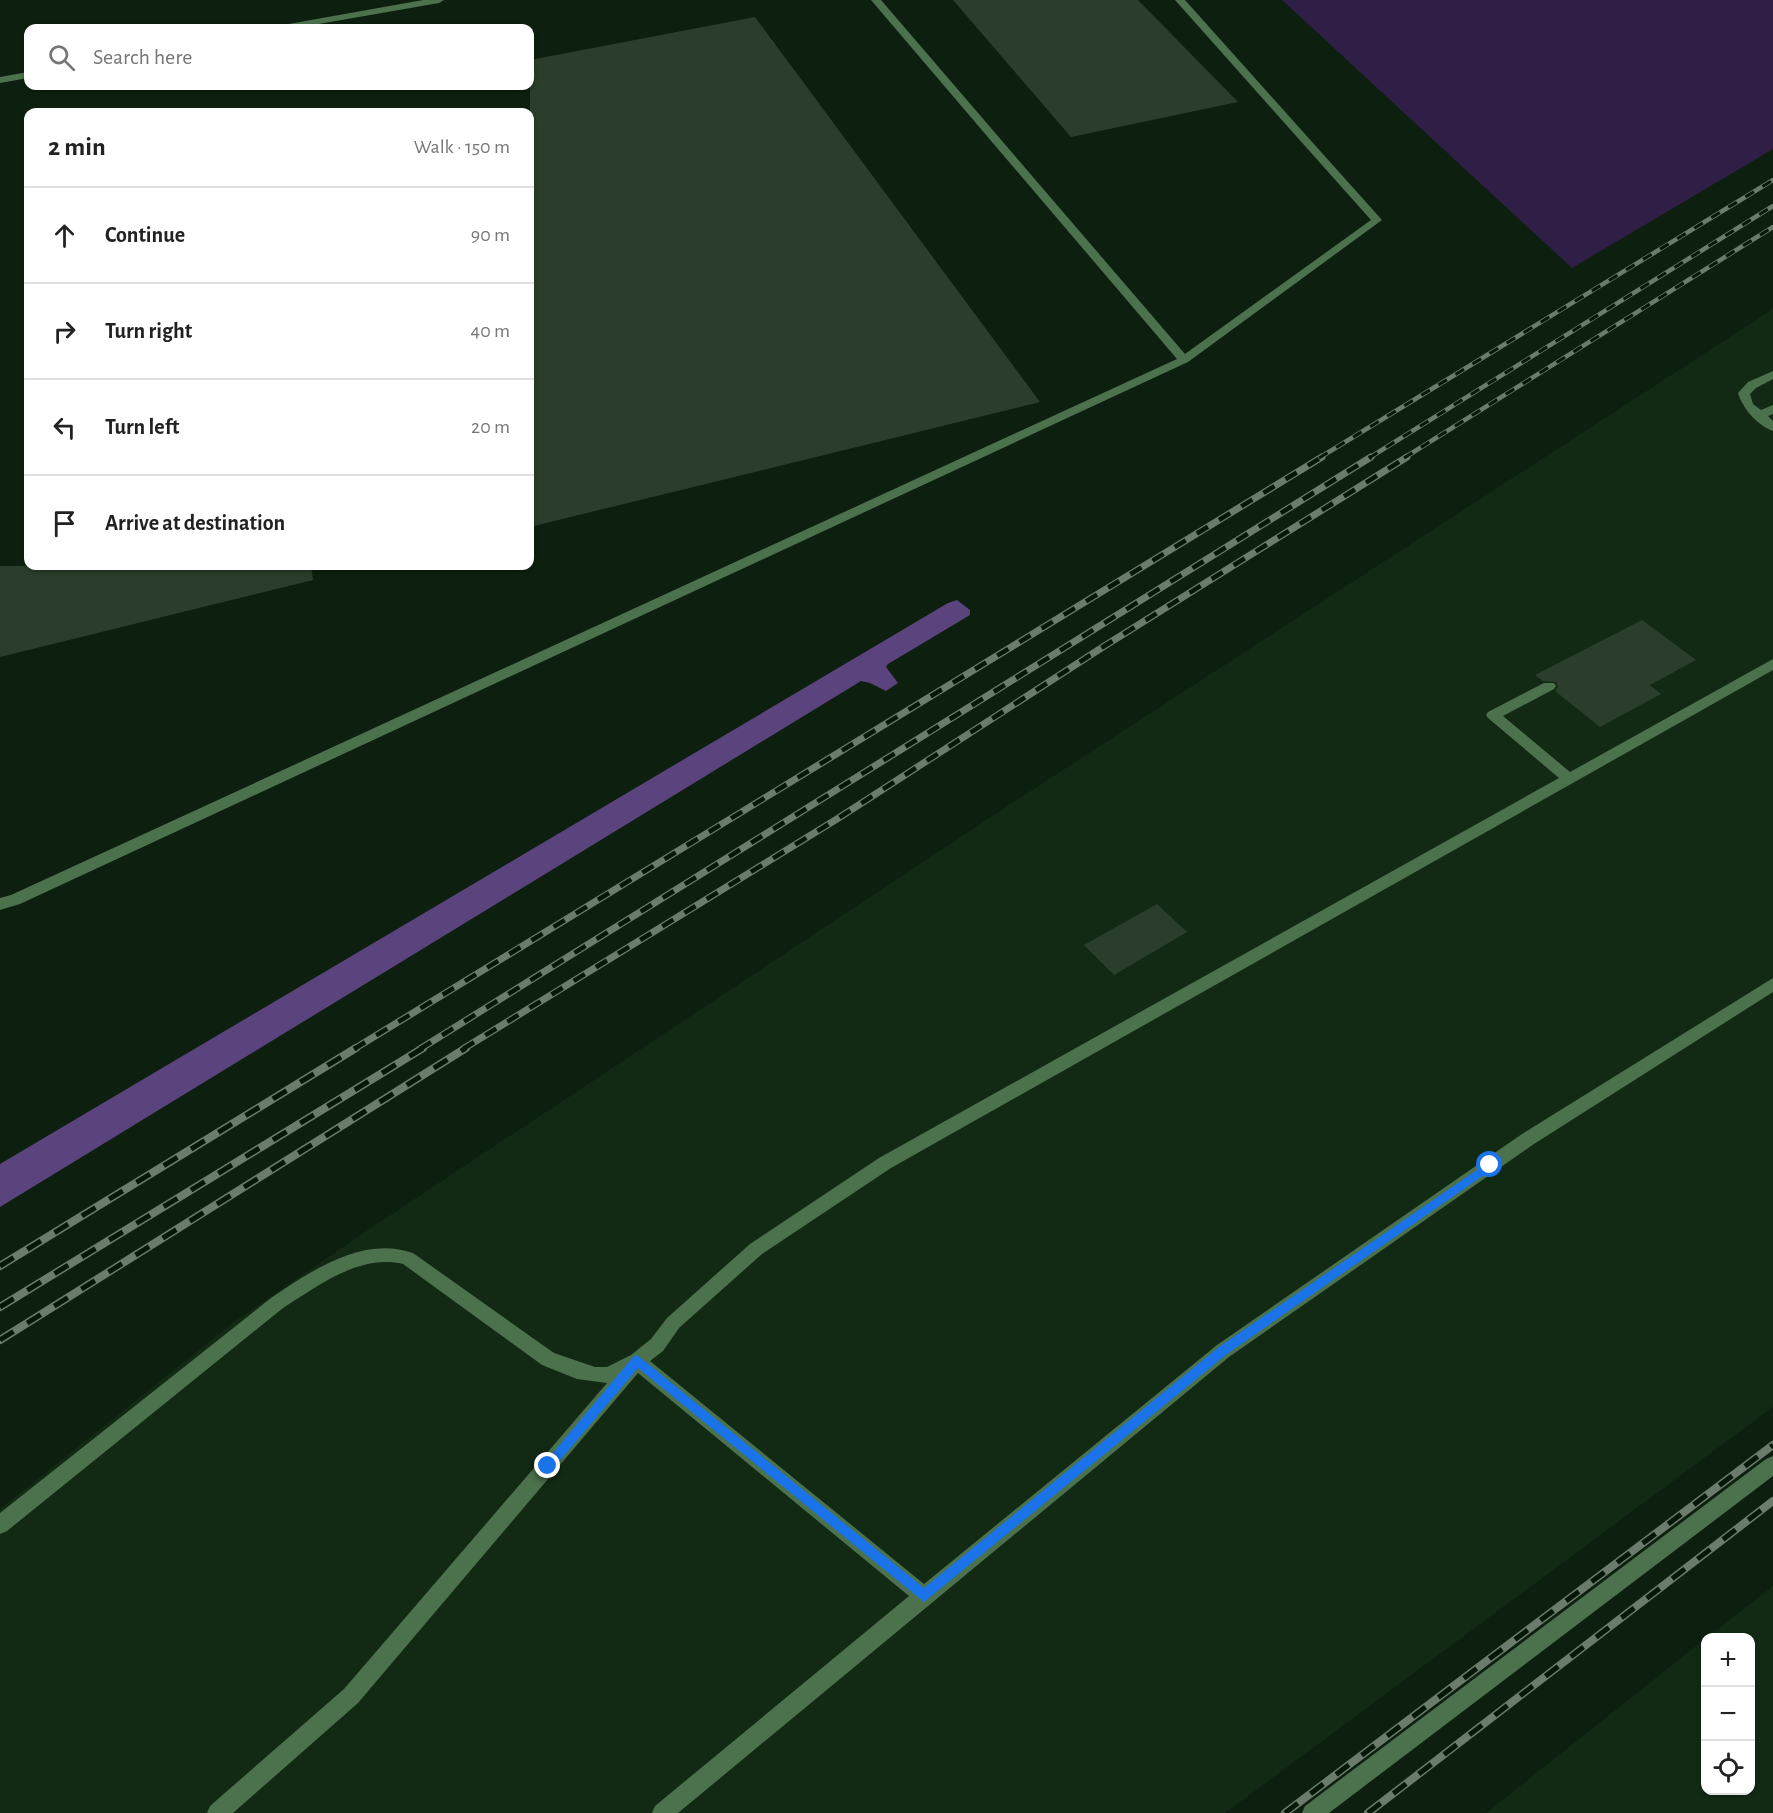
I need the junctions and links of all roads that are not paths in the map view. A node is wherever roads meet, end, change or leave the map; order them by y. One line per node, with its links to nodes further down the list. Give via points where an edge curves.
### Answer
1 (439, 0): 4 (lane)
2 (876, 0): 7 (lane)
3 (1180, 0): 7 (lane, via 1377,220)
4 (305, 24)
5 (24, 76): 6 (lane)
6 (0, 80)
7 (1184, 360): 15 (lane)
8 (1773, 375): 10 (lane, via 1744,393 1745,401)
9 (1773, 409): 10 (lane)
10 (1759, 416): 11 (lane)
11 (1773, 427)
12 (1773, 664): 14 (lane)
13 (1549, 686): 14 (lane, via 1492,715)
14 (1569, 779): 17 (lane, via 885,1163 756,1249 689,1307 657,1345)
15 (0, 904)
16 (1773, 984): 20 (lane, via 1528,1139 1223,1351)
17 (637, 1360): 19 (lane, via 603,1376 561,1366 407,1258 396,1254 366,1256 277,1303); 20 (lane); 21 (lane, via 351,1696)
18 (1773, 1465): 23 (lane)
19 (0, 1525)
20 (924, 1596): 22 (lane)
21 (218, 1813)
22 (662, 1813)
23 (1312, 1813)

